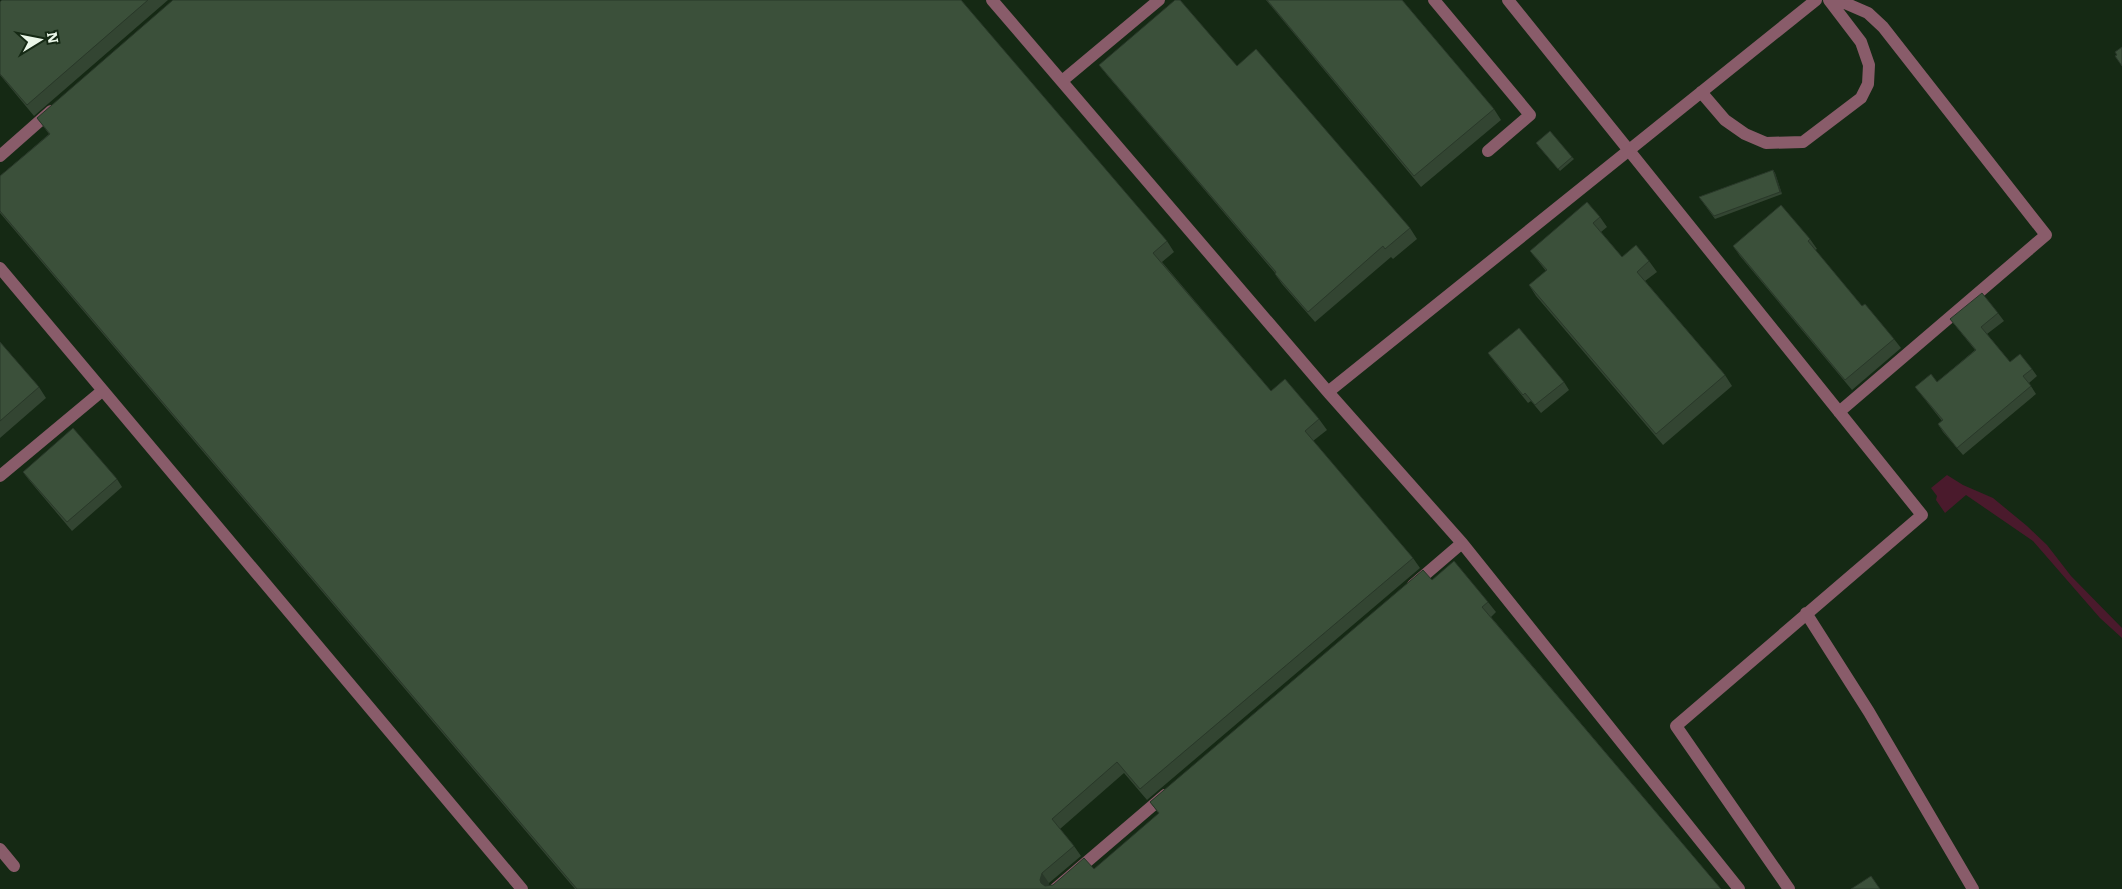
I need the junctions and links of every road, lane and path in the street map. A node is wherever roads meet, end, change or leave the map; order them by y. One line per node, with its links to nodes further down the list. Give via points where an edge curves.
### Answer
1 (992, 0): 8 (street)
2 (1159, 0): 8 (street)
3 (1434, 0): 12 (street, via 1530,115)
4 (1508, 0): 11 (street)
5 (1816, 0): 9 (street)
6 (1828, 0): 9 (street, via 1861,42 1869,65 1868,84 1860,98 1803,142 1766,143 1745,134 1725,120)
7 (1838, 0): 17 (street, via 1868,13 1883,27 2046,235)
8 (1062, 81): 16 (street)
9 (1701, 92): 11 (street)
10 (60, 104): 13 (street)
11 (1629, 149): 16 (street); 17 (street)
12 (1488, 151)
13 (0, 156)
14 (0, 268): 15 (street)
15 (102, 392): 18 (street); 25 (street)
16 (1328, 392): 19 (street)
17 (1839, 412): 21 (street, via 1922,515)
18 (0, 476)
19 (1462, 543): 20 (street); 27 (street)
20 (1402, 594)
21 (1806, 613): 28 (street, via 1676,726); 29 (street, via 1869,712)
22 (1176, 786): 26 (street)
23 (0, 849): 24 (street)
24 (14, 866)
25 (522, 889)
26 (1055, 889)
27 (1739, 889)
28 (1789, 889)
29 (1972, 889)

